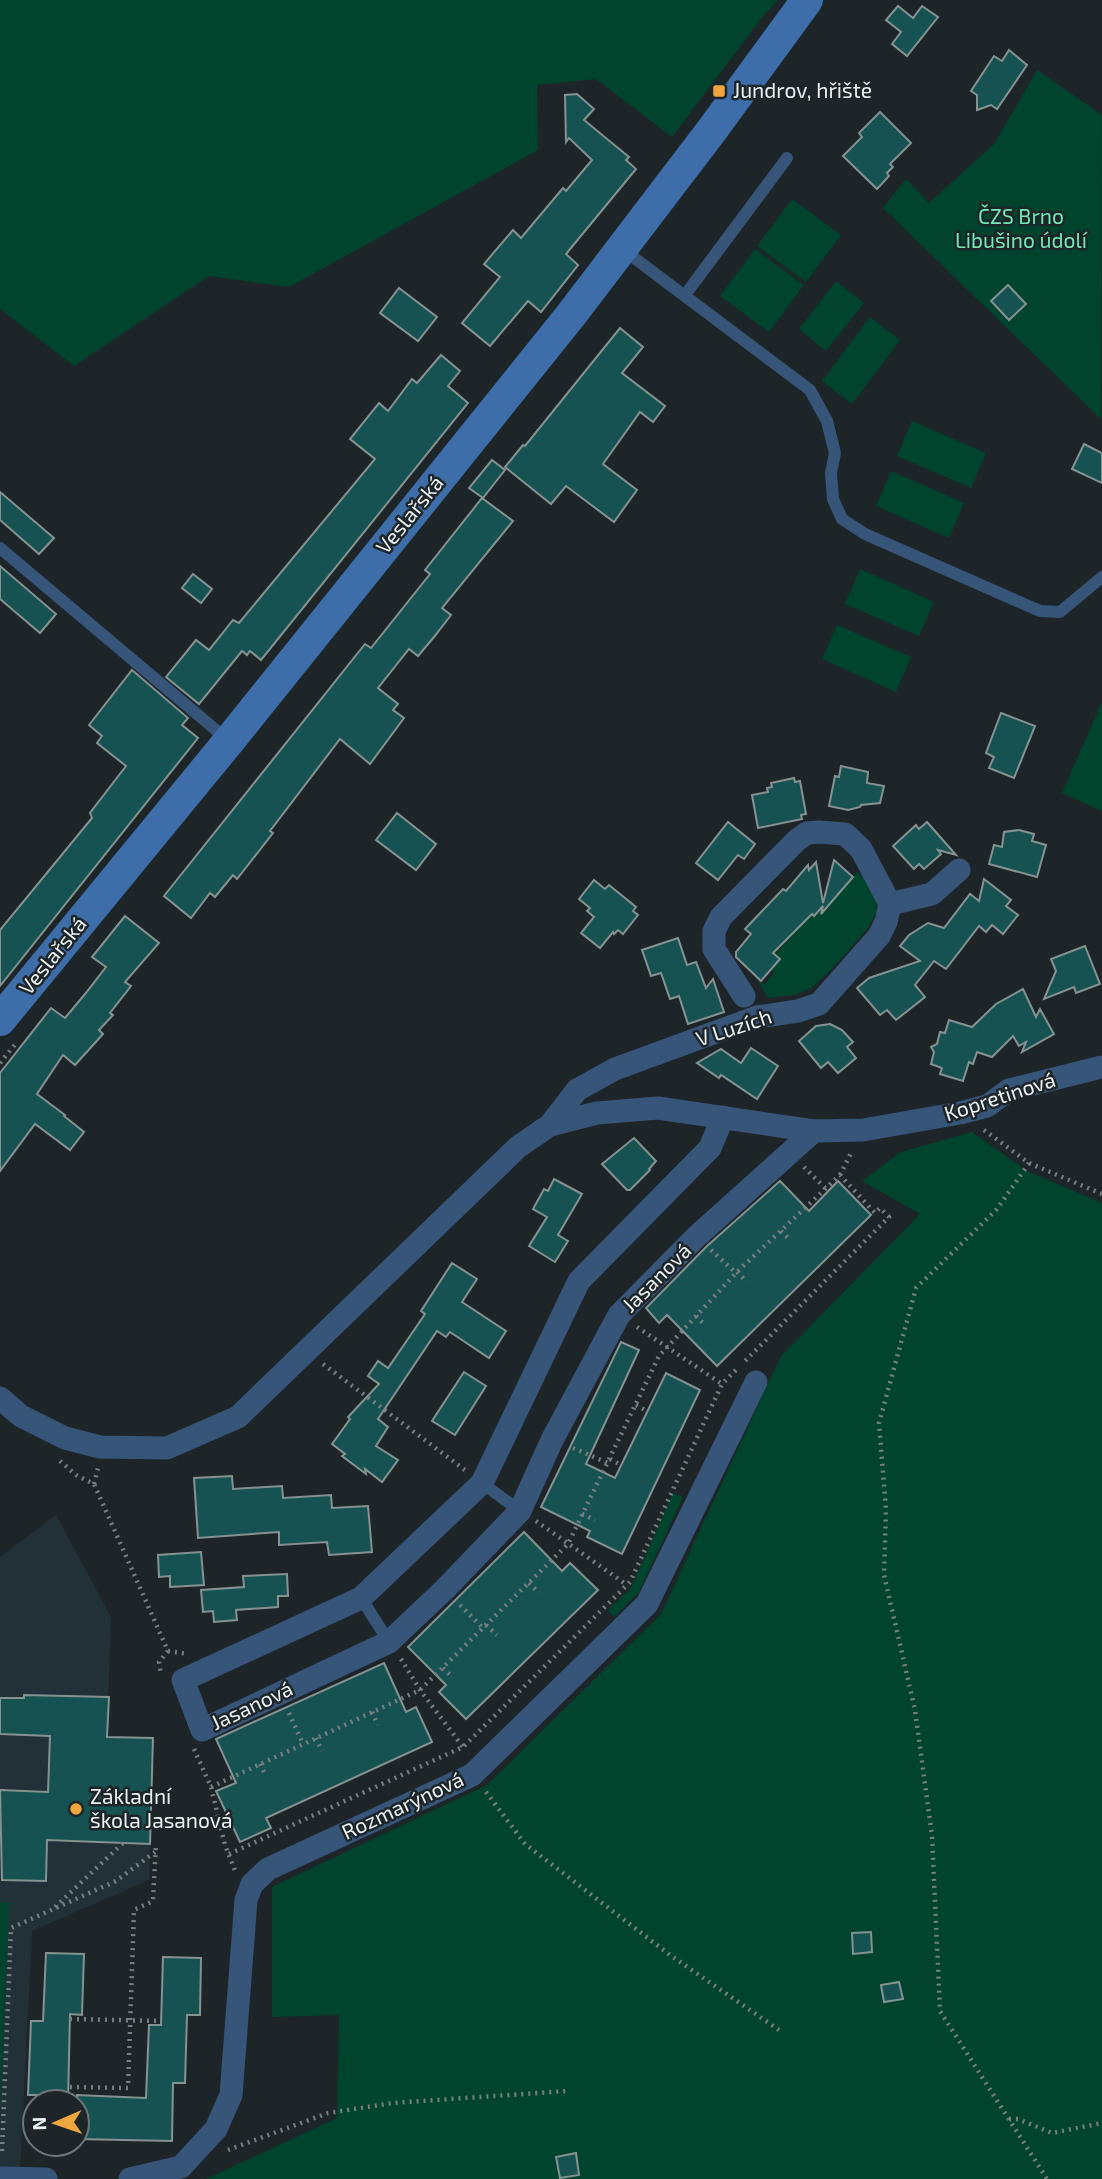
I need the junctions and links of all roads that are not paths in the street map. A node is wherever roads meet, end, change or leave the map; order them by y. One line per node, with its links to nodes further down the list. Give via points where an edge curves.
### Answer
1 (807, 0): 3 (street, Veslařská)
2 (787, 158): 4 (lane)
3 (620, 248): 4 (lane); 7 (street, Veslařská)
4 (685, 295): 6 (lane, via 810,390 827,421 835,453 833,499 842,519 864,534 1040,611 1060,612)
5 (0, 548): 7 (lane)
6 (1102, 577)
7 (229, 741): 11 (street, Veslařská)
8 (959, 870): 9 (street, via 932,894)
9 (890, 904): 10 (street, V Luzích, via 861,849 845,834 807,833 721,917 714,932 714,949); 14 (street, V Luzích, via 879,936 819,1004 757,1017 615,1069 577,1090)
10 (744, 996)
11 (0, 1020)
12 (1102, 1067): 15 (street, Kopretinová, via 1009,1090 987,1105 960,1113 863,1130)
13 (723, 1117): 14 (street, via 658,1108 597,1113); 15 (street); 18 (street, Jasanová, via 710,1148 579,1281)
14 (550, 1125): 17 (street, via 517,1147 238,1417 167,1448 100,1447 65,1438 21,1416)
15 (814, 1131): 19 (street, Jasanová, via 696,1237 619,1315)
16 (756, 1382): 24 (street, Rozmarýnová, via 647,1604 472,1775 268,1869 252,1884 246,1900 231,2095 216,2129 181,2167)
17 (0, 1398)
18 (482, 1483): 19 (lane); 20 (street, Jasanová)
19 (520, 1511): 21 (street, Jasanová)
20 (361, 1598): 21 (lane); 21 (street, Jasanová, via 183,1680 202,1730)
21 (389, 1642)
22 (0, 2178): 23 (street)
23 (46, 2179)
24 (130, 2179)

